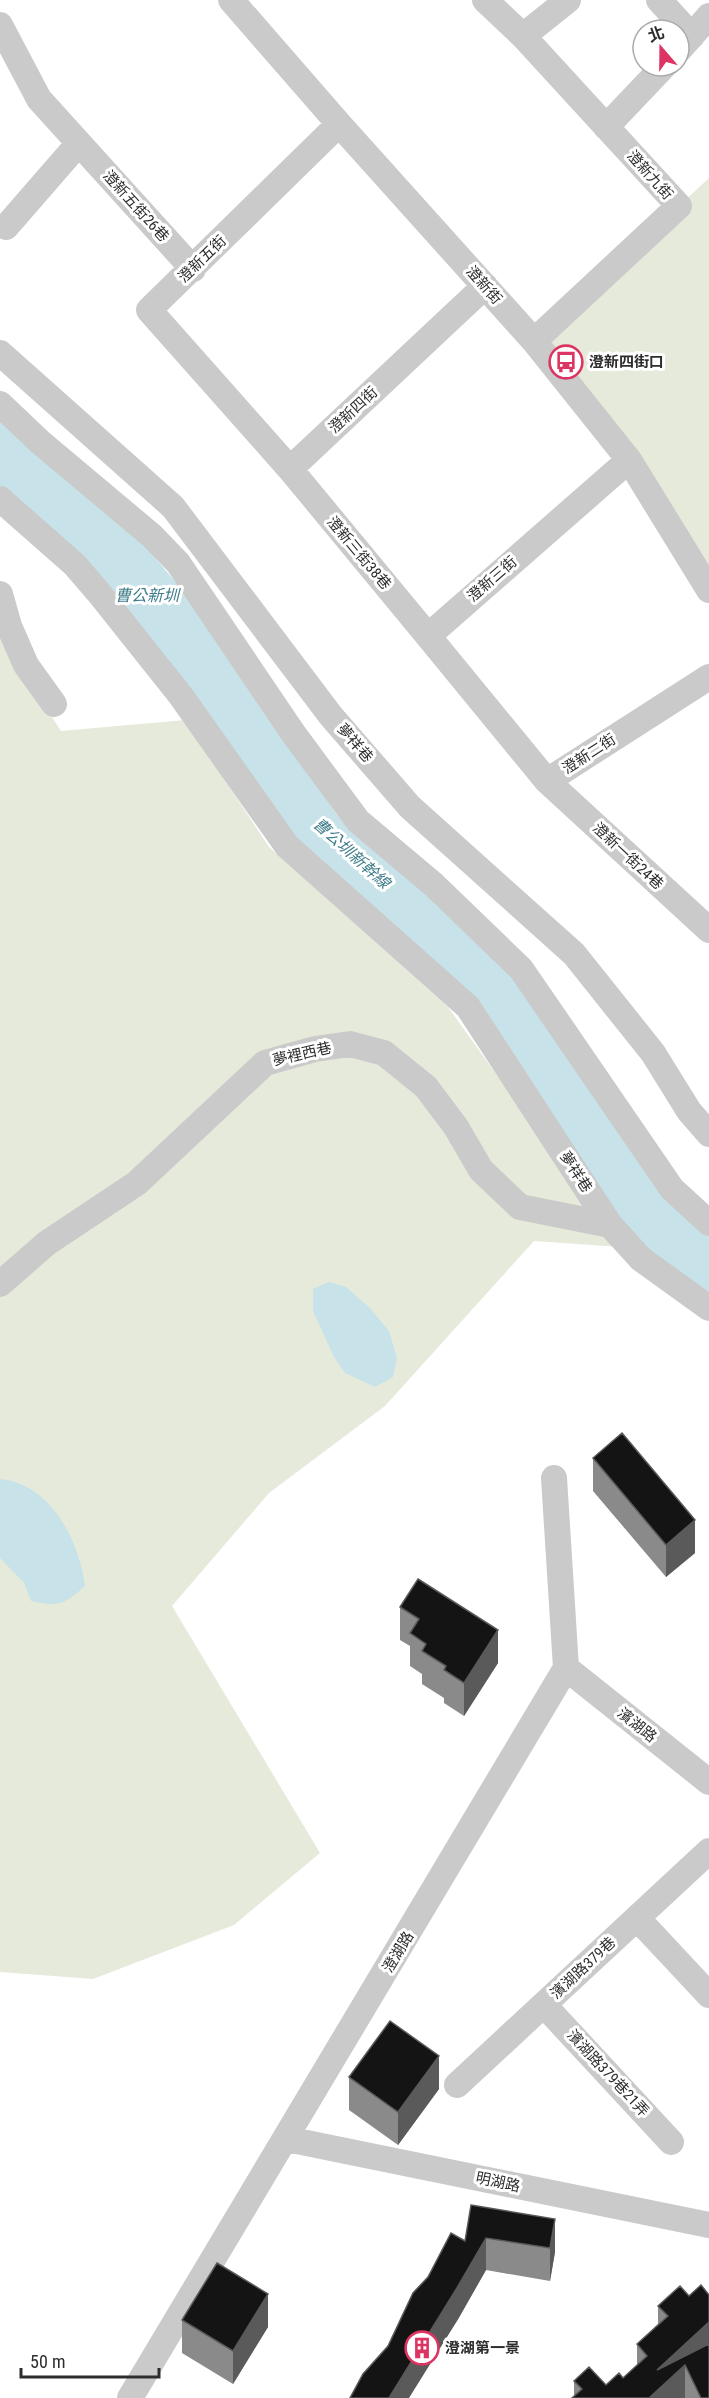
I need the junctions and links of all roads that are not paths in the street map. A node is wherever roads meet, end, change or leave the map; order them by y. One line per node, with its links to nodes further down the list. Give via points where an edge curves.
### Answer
1 (231, 0): 11 (street, 澄新街)
2 (485, 0): 8 (street, 澄新九街)
3 (568, 0): 8 (street)
4 (659, 0): 6 (street)
5 (709, 16): 9 (street)
6 (670, 18)
7 (0, 25): 13 (street, 澄新五街26巷, via 39,99)
8 (523, 36): 12 (street, 澄新九街)
9 (691, 37)
10 (653, 78): 12 (street)
11 (339, 124): 15 (street, 澄新五街); 16 (street, 澄新街)
12 (606, 127): 17 (street, 澄新九街, via 679,206)
13 (79, 143): 14 (street); 15 (street, 澄新五街26巷)
14 (6, 227)
15 (193, 269): 21 (street, 澄新五街, via 149,310)
16 (485, 286): 17 (street, 澄新街); 21 (street, 澄新四街)
17 (534, 341): 20 (street, 澄新街)
18 (0, 353): 30 (street, 夢祥巷, via 174,507 331,716 410,807 574,954)
19 (0, 404): 31 (street, via 178,563 293,734 358,821 434,885 520,969 672,1189)
20 (629, 460): 23 (street, 澄新街); 25 (street, 澄新三街)
21 (290, 469): 25 (street, 澄新三街38巷)
22 (2, 507): 32 (street, 夢祥巷, via 75,565 99,593 181,696 287,846 468,1007)
23 (709, 590)
24 (0, 594): 27 (street, via 26,665)
25 (428, 636): 28 (street, 澄新二街)
26 (709, 677): 28 (street, 澄新二街)
27 (54, 704)
28 (547, 782): 29 (street, 澄新一街24巷)
29 (709, 930)
30 (709, 1134)
31 (709, 1223)
32 (610, 1225): 33 (street, 夢裡西巷, via 520,1208 481,1170 426,1087 384,1053 350,1044 265,1063 137,1183 47,1243); 34 (street, 夢祥巷, via 641,1259)
33 (0, 1284)
34 (709, 1308)
35 (554, 1478): 36 (street)
36 (566, 1668): 37 (street, 濱湖路); 43 (street, 澄湖路)
37 (709, 1782)
38 (709, 1851): 39 (street, 濱湖路379巷)
39 (638, 1918): 40 (street); 41 (street, 濱湖路379巷)
40 (709, 1995)
41 (544, 2005): 42 (street, 濱湖路379巷); 44 (street, 濱湖路379巷21弄)
42 (457, 2085)
43 (287, 2139): 45 (street, 明湖路); 46 (street, 澄湖路)
44 (671, 2142)
45 (709, 2225)
46 (130, 2398)

